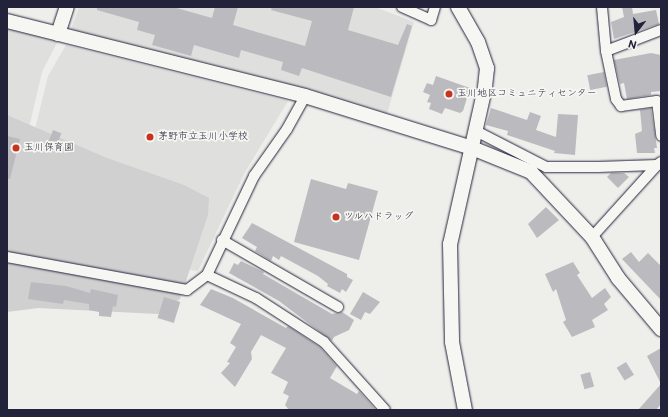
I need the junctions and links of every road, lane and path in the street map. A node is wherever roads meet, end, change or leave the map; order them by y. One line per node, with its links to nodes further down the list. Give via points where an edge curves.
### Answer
1 (402, 7): 2 (street, via 430,20)
2 (435, 7)
3 (458, 7): 12 (street, via 478,42 487,68 485,88)
4 (602, 7): 9 (street)
5 (64, 9): 8 (street)
6 (7, 21): 8 (street)
7 (661, 30): 9 (street)
8 (58, 34): 10 (street)
9 (606, 51): 11 (street, via 616,99 621,106)
10 (306, 96): 14 (street); 17 (street, via 287,129 254,176)
11 (659, 100): 13 (street)
12 (474, 130): 14 (street); 15 (street, via 546,167)
13 (661, 136)
14 (472, 148): 16 (street, via 531,172); 23 (street, via 450,244 452,342)
15 (659, 163): 16 (street)
16 (592, 237): 21 (street, via 618,278)
17 (222, 240): 19 (street); 20 (street)
18 (7, 257): 19 (street, via 187,290)
19 (207, 275): 22 (street, via 256,298 324,342)
20 (338, 307)
21 (661, 329)
22 (385, 410)
23 (465, 410)

